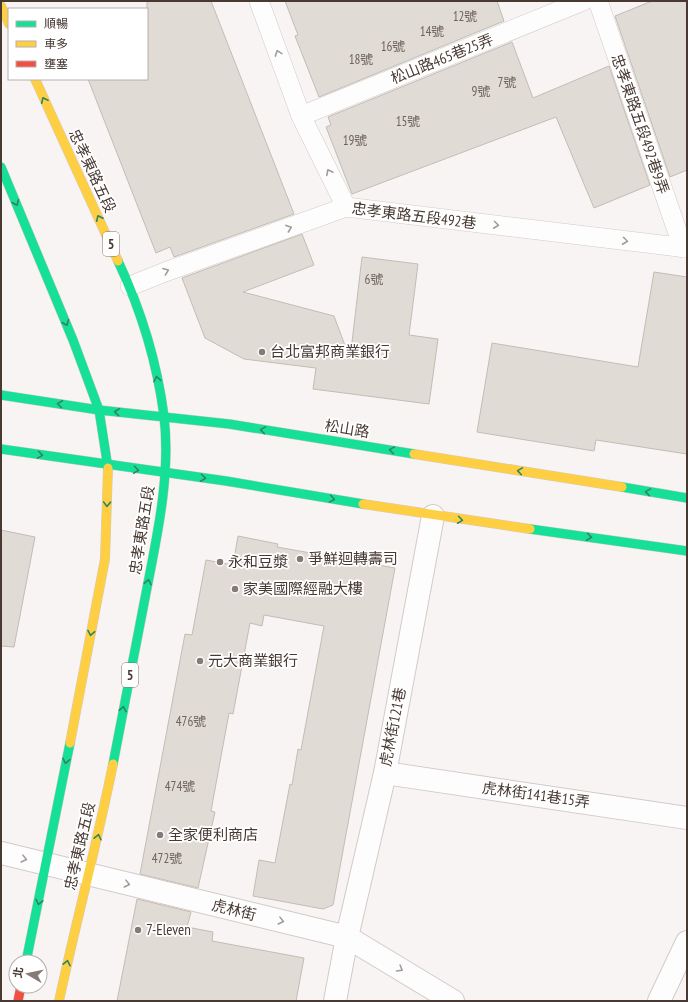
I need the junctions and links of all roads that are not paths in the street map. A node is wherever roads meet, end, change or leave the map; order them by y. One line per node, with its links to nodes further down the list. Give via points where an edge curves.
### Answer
1 (259, 1): 7 (lane, one-way to 1)
2 (583, 1): 7 (lane, 松山路465巷25弄)
3 (598, 1): 10 (lane, 忠孝東路五段492巷9弄)
4 (1, 6): 5 (main road)
5 (8, 22)
6 (35, 80): 11 (main road, 忠孝東路五段 / 5, one-way to 6)
7 (301, 116): 9 (lane, one-way to 7)
8 (1, 167): 13 (main road, 忠孝東路五段, one-way to 13, via 73,340)
9 (346, 207): 10 (lane, 忠孝東路五段492巷, one-way to 10); 11 (lane, 忠孝東路五段492巷, one-way to 9)
10 (685, 248)
11 (130, 286): 14 (main road, 忠孝東路五段 / 5, one-way to 11, via 152,345)
12 (1, 396): 13 (main road, 松山路, one-way to 12)
13 (99, 410): 14 (main road, 松山路, one-way to 13); 16 (main road, 忠孝東路五段)
14 (164, 417): 17 (main road, 忠孝東路五段 / 5); 18 (main road, 松山路, one-way to 14, via 228,424)
15 (1, 449): 16 (main road, one-way to 16)
16 (108, 466): 17 (main road, one-way to 17); 24 (main road, 忠孝東路五段, one-way to 24, via 105,559)
17 (165, 474): 19 (main road, one-way to 19, via 226,481); 25 (main road, 忠孝東路五段 / 5, one-way to 17, via 155,546)
18 (687, 498)
19 (434, 516): 20 (main road, one-way to 20); 21 (street, 虎林街121巷)
20 (687, 551)
21 (385, 773): 22 (street, 虎林街141巷15弄); 26 (street, 虎林街121巷)
22 (687, 818)
23 (1, 853): 24 (street, 虎林街, one-way to 24)
24 (46, 864): 25 (street, 虎林街); 28 (main road, 忠孝東路五段, one-way to 28)
25 (89, 875): 26 (street, 虎林街, one-way to 26); 29 (main road, 忠孝東路五段 / 5, one-way to 25)
26 (347, 937): 30 (street, 虎林街121巷); 31 (street, 虎林街, one-way to 31)
27 (687, 942): 32 (street)
28 (28, 954)
29 (59, 1001)
30 (335, 1001)
31 (453, 1001)
32 (659, 1001)

